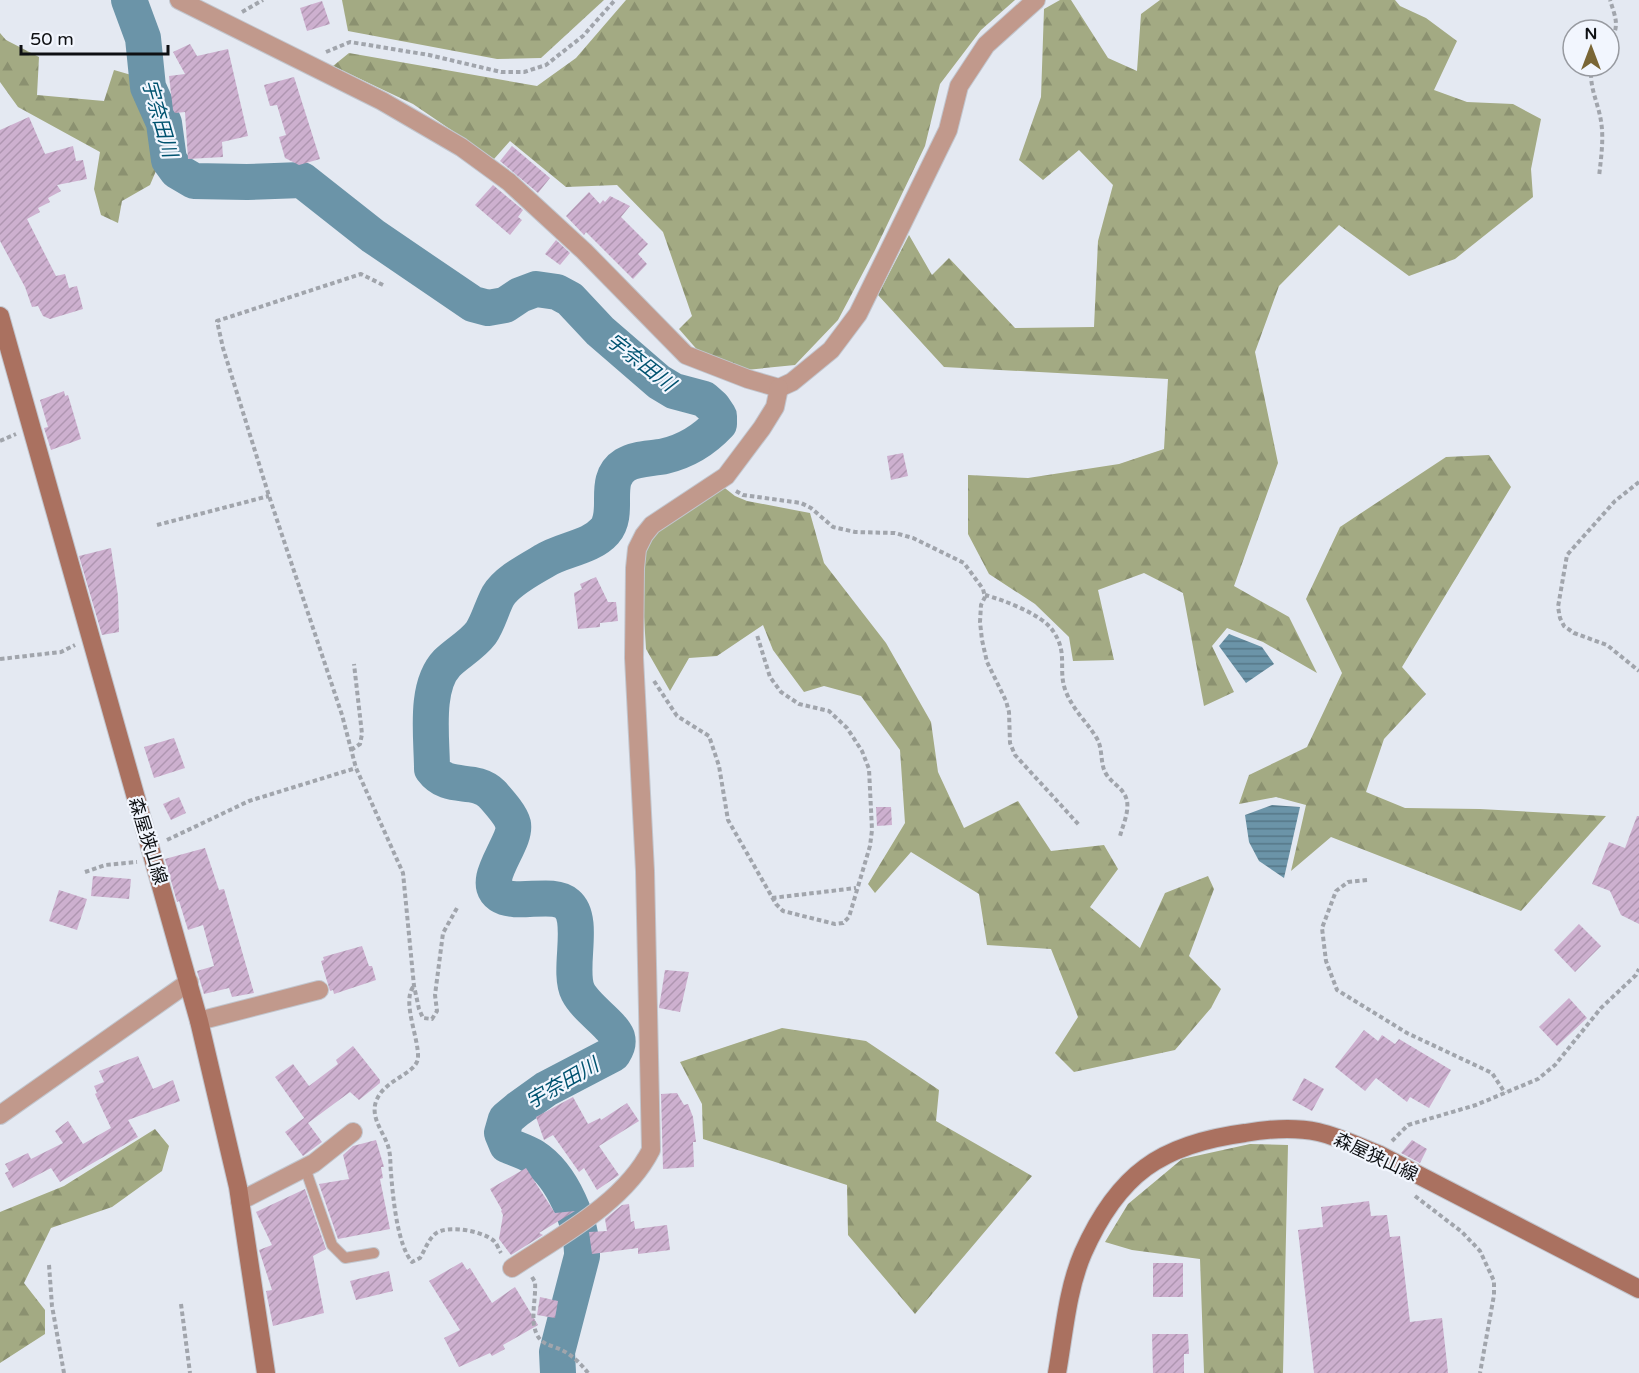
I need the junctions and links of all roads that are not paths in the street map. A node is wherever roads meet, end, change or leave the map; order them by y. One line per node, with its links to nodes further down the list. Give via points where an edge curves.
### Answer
1 (179, 0): 4 (street, via 402,112 461,147 509,182 584,250 686,355)
2 (1036, 0): 4 (street, via 986,45 959,87 948,130 858,314 831,350)
3 (0, 316): 5 (main road, 森屋狭山線)
4 (779, 388): 13 (street, via 775,407 762,428 723,477 652,525 637,549 634,658 645,871 651,1150 625,1188)
5 (189, 982): 7 (main road, 森屋狭山線); 8 (street)
6 (319, 990): 7 (street)
7 (199, 1021): 11 (main road, 森屋狭山線)
8 (0, 1115)
9 (353, 1132): 10 (street)
10 (305, 1168): 11 (street); 12 (lane, via 332,1245 345,1258)
11 (240, 1201): 15 (main road, 森屋狭山線)
12 (374, 1253)
13 (518, 1265)
14 (1639, 1289): 16 (main road, 森屋狭山線, via 1393,1162 1336,1137 1315,1131 1255,1131 1211,1138 1168,1153 1134,1176 1105,1212 1083,1253 1075,1275)
15 (266, 1373)
16 (1057, 1373)

